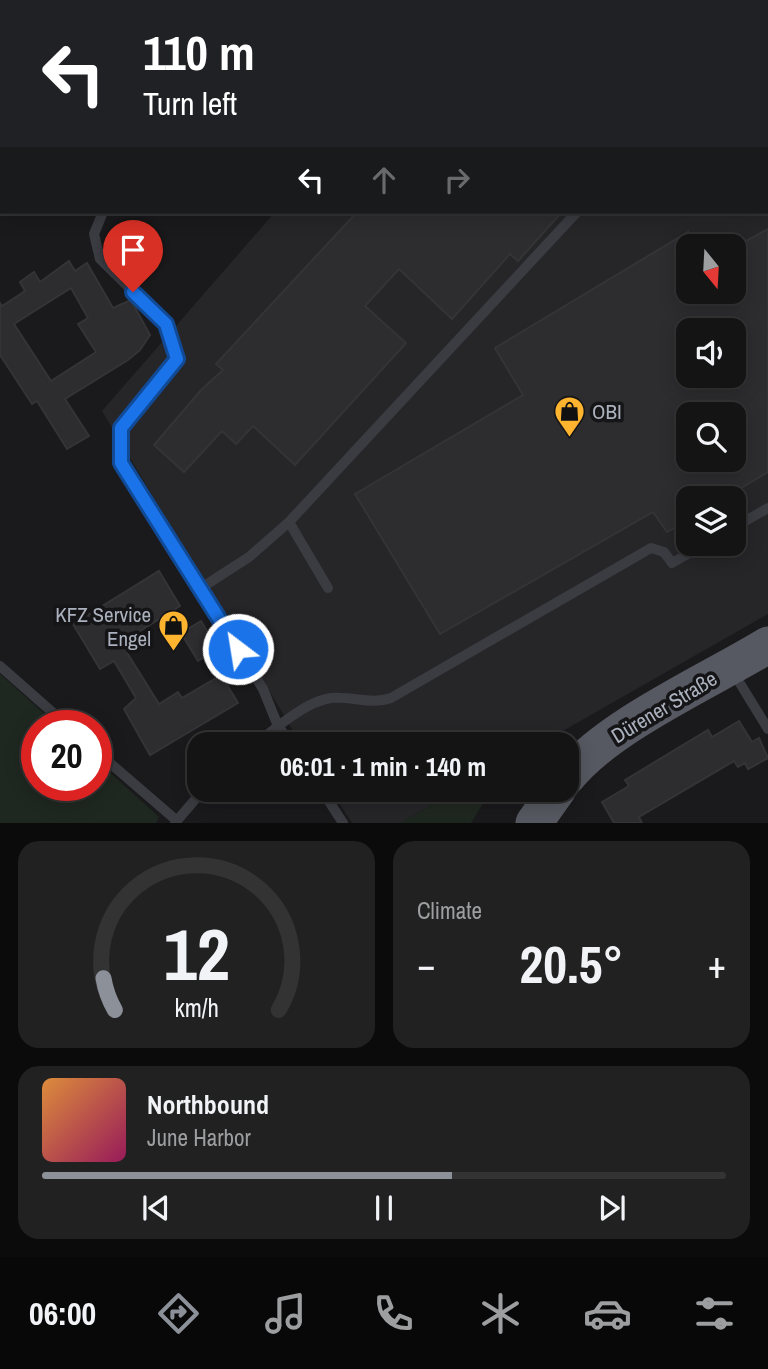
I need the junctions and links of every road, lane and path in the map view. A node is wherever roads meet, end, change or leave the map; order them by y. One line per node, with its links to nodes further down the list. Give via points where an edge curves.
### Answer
1 (102, 214): 7 (lane, via 94,234 100,260 166,324 177,359 121,428 121,463)
2 (575, 214): 5 (lane)
3 (768, 508): 4 (lane)
4 (746, 521)
5 (289, 522): 7 (lane, via 249,557); 8 (lane)
6 (684, 556): 13 (lane, via 672,563 664,552 651,548 391,698 380,702 330,698 307,706)
7 (201, 588): 13 (lane, via 263,689)
8 (328, 588)
9 (768, 645): 11 (main road, Dürener Straße)
10 (0, 666): 12 (lane)
11 (731, 668): 14 (lane); 17 (main road, Dürener Straße, via 617,733)
12 (50, 710)
13 (278, 726): 15 (lane); 16 (lane)
14 (768, 729)
15 (271, 732)
16 (282, 732)
17 (579, 764)
18 (112, 765): 22 (lane)
19 (193, 802): 22 (lane)
20 (329, 802): 23 (lane)
21 (549, 802): 24 (main road)
22 (175, 822)
23 (343, 823)
24 (534, 823)

